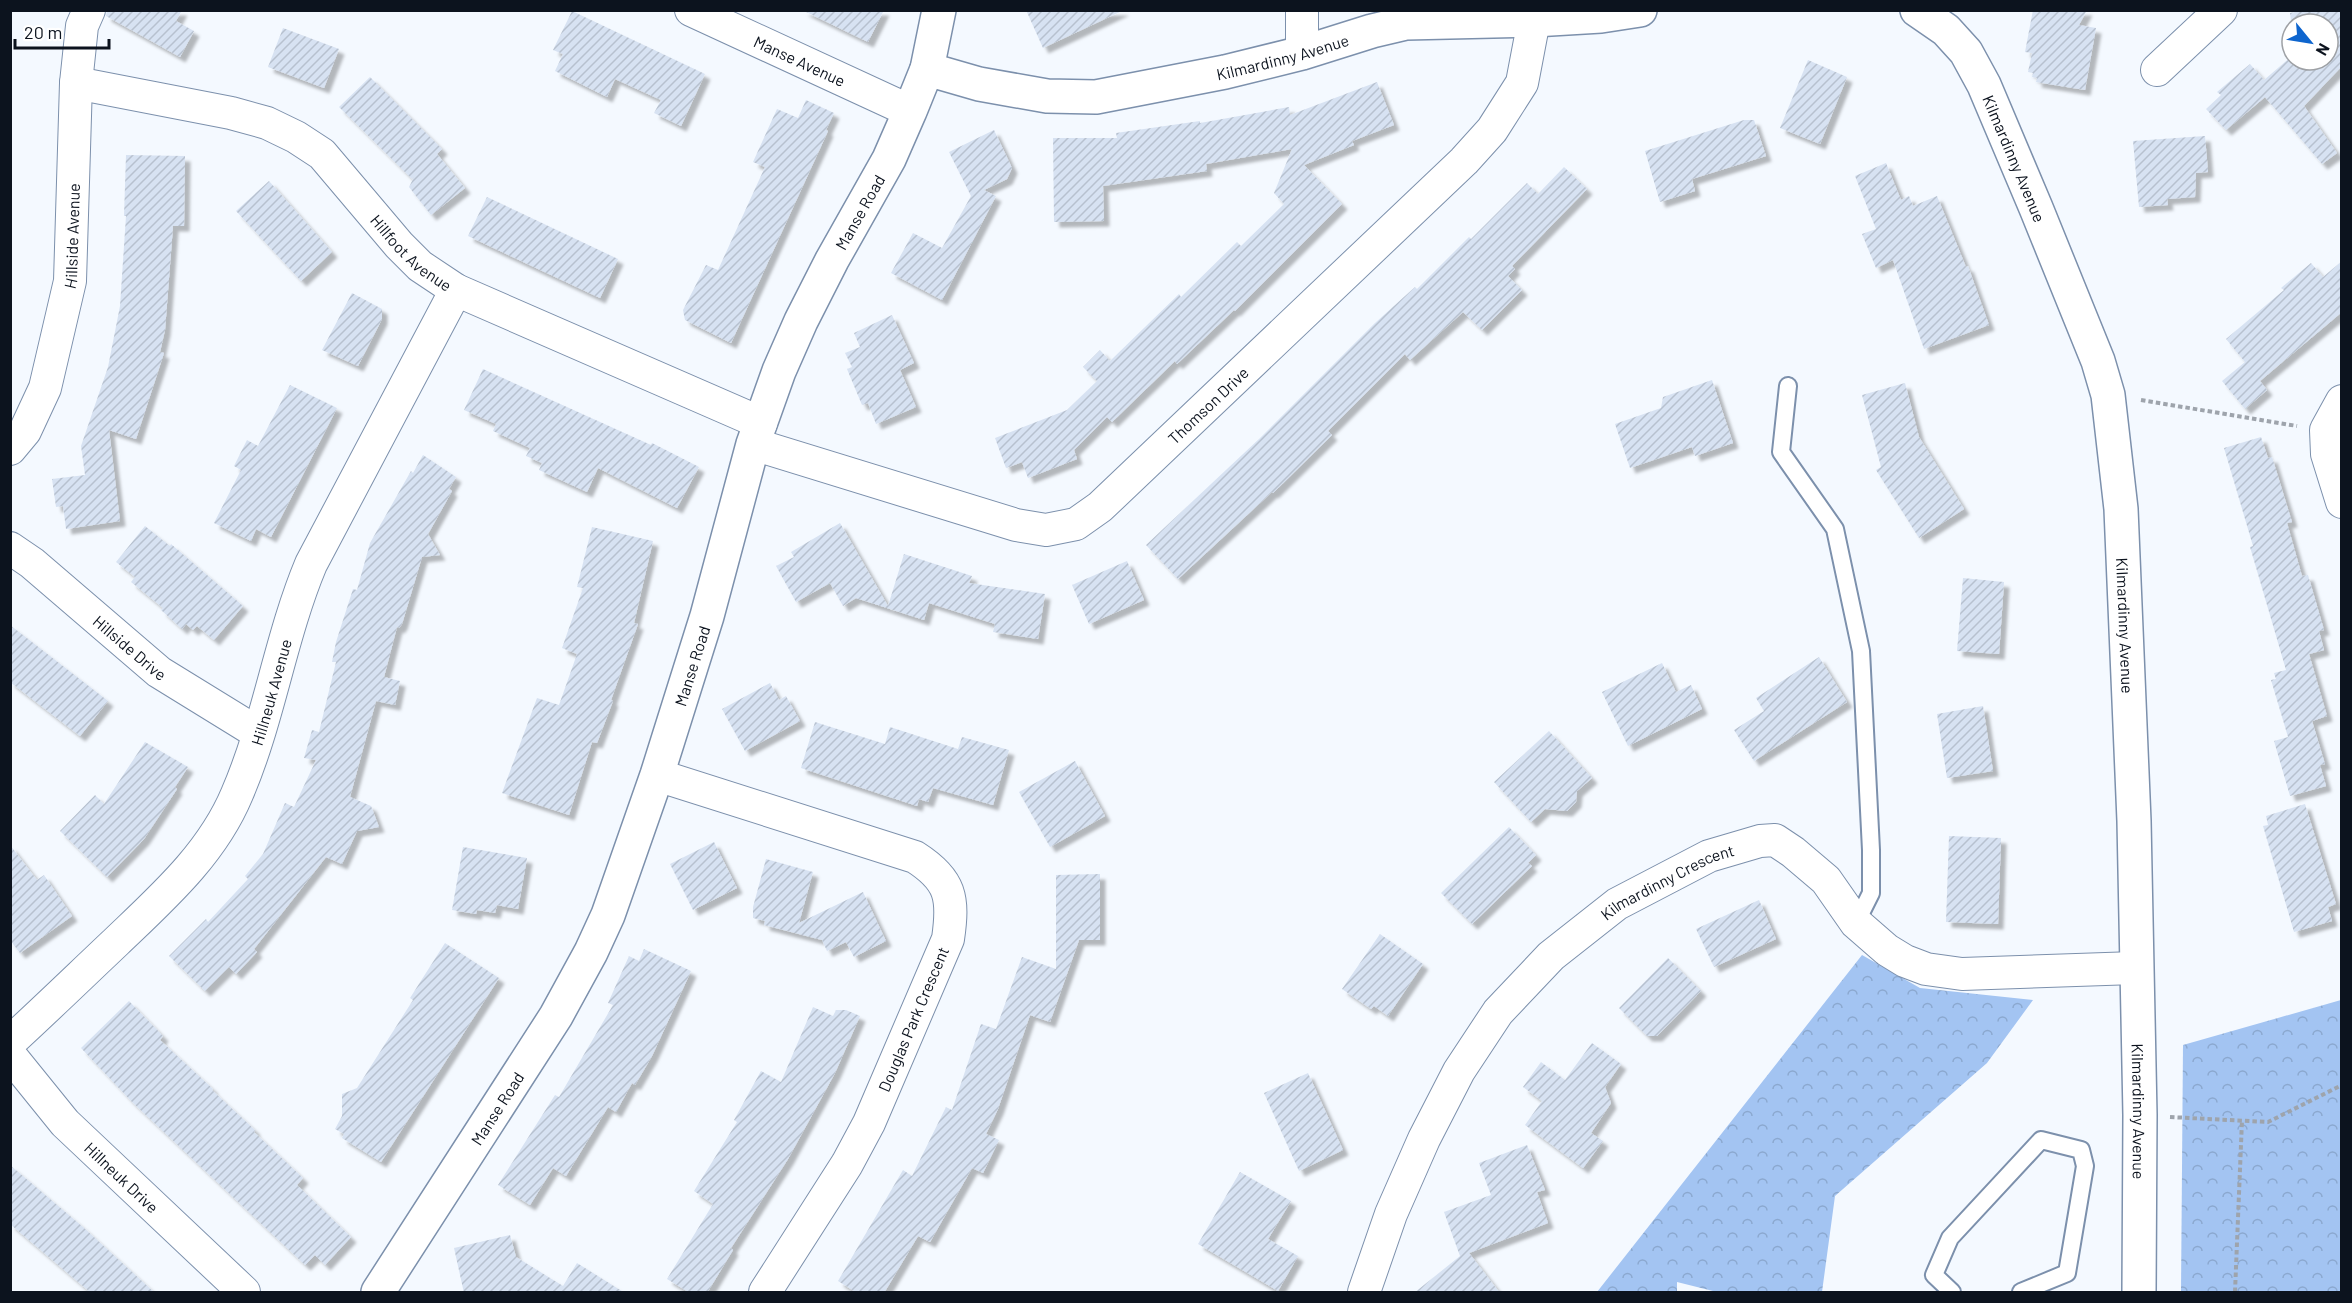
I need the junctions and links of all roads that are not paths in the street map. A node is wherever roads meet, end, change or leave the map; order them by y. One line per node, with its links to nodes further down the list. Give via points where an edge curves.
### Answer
1 (89, 10): 13 (street, Hillside Avenue, via 82,26)
2 (691, 10): 14 (street, Manse Avenue)
3 (939, 10): 11 (street, Manse Road)
4 (1302, 10): 10 (street)
5 (1640, 10): 8 (street, Kilmardinny Avenue)
6 (1917, 10): 25 (street, Kilmardinny Avenue, via 1959,44 1984,85 2108,395 2121,509 2134,821)
7 (2221, 10): 12 (street)
8 (1601, 13): 9 (street, Kilmardinny Avenue)
9 (1534, 20): 10 (street, Kilmardinny Avenue, via 1406,23); 18 (street, Thomson Drive, via 1522,83 1491,130 1464,161 1100,507 1077,524 1046,530 1016,525)
10 (1302, 53): 11 (street, Kilmardinny Avenue, via 1096,98 1047,96 979,84)
11 (927, 69): 14 (street, Manse Road)
12 (2157, 70)
13 (76, 83): 15 (street, Hillfoot Avenue, via 231,113 267,123 296,137 322,154 420,266); 19 (street, Hillside Avenue, via 70,280 45,388 25,431)
14 (910, 111): 18 (street, Manse Road, via 889,159 801,321)
15 (456, 290): 18 (street, Hillfoot Avenue); 22 (street, Hillneuk Avenue, via 311,564 298,595)
16 (1788, 386): 24 (lane, via 1781,452 1835,529 1862,651 1871,893)
17 (2342, 401): 20 (street, via 2326,430 2327,454)
18 (757, 433): 23 (street, Manse Road, via 707,616)
19 (10, 449)
20 (2342, 502)
21 (10, 548): 22 (street, Hillside Drive, via 159,672)
22 (258, 734): 26 (street, Hillneuk Avenue, via 237,795 215,836 193,865)
23 (657, 775): 29 (street, Manse Road, via 608,915 591,952 556,1016); 30 (street, Douglas Park Crescent, via 915,857 933,869 947,887 952,912 948,939 869,1123)
24 (1856, 924): 25 (street, Kilmardinny Crescent, via 1887,950 1926,969 1962,974); 31 (street, Kilmardinny Crescent, via 1826,879 1775,840 1708,856 1617,904 1551,956 1498,1012 1460,1071 1424,1139)
25 (2135, 968): 34 (street, Kilmardinny Avenue, via 2140,1115)
26 (10, 1042)
27 (10, 1055): 28 (street, Hillneuk Drive, via 65,1123)
28 (244, 1293)
29 (378, 1293)
30 (765, 1293)
31 (1364, 1293)
32 (1952, 1293): 33 (lane, via 1934,1275 1950,1238 2041,1140 2081,1150 2085,1166 2067,1273)
33 (2021, 1293)
34 (2139, 1293)

